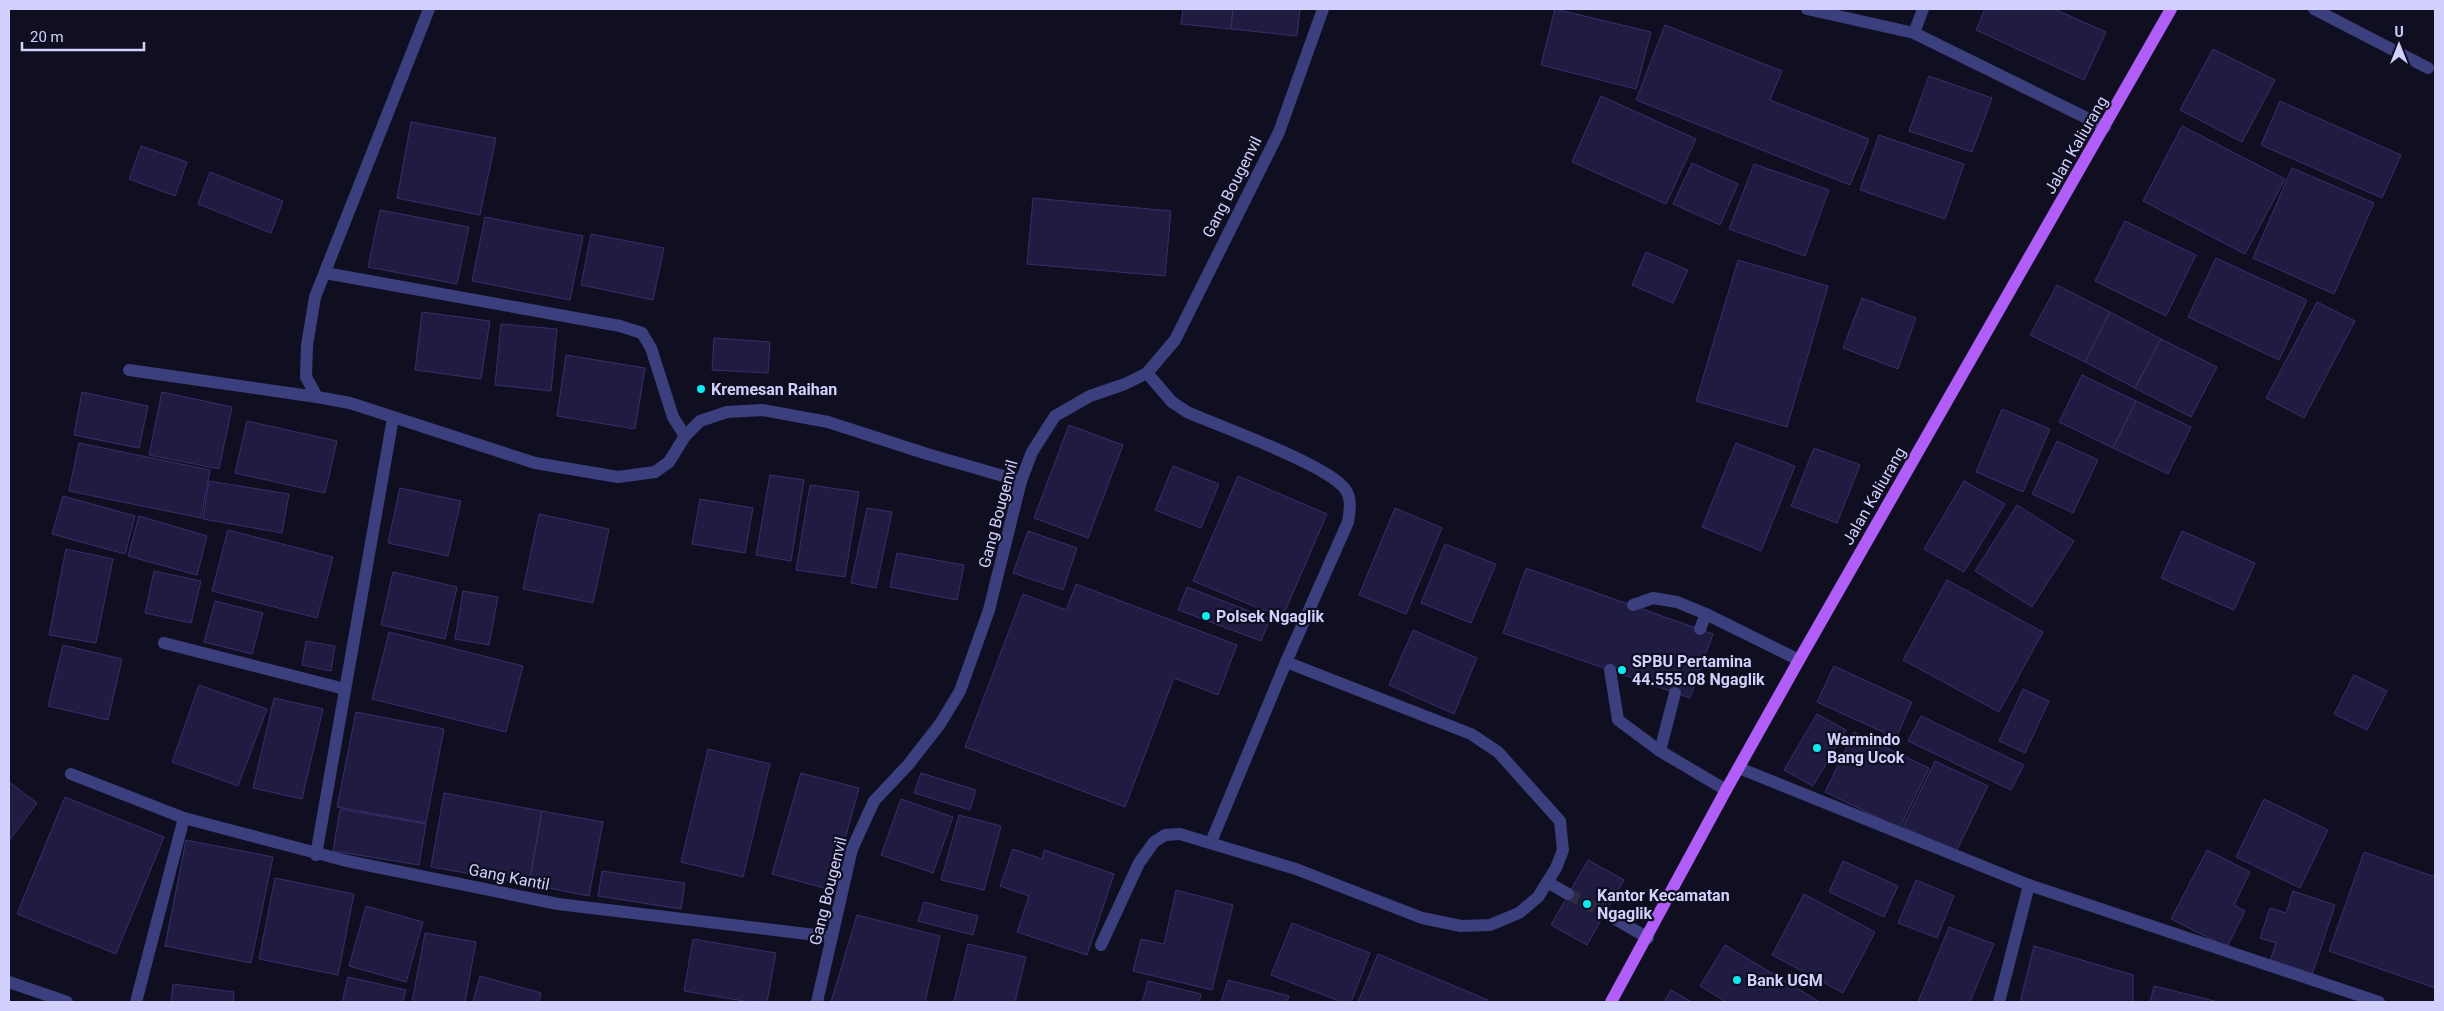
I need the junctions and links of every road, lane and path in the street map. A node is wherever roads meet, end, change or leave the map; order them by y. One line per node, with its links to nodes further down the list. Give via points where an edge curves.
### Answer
1 (430, 9): 10 (street)
2 (1323, 9): 12 (street, Gang Bougenvil, via 1279,132 1175,340)
3 (1807, 9): 7 (street)
4 (1923, 9): 7 (street)
5 (2171, 9): 9 (main road, Jalan Kaliurang)
6 (2314, 9): 8 (street)
7 (1914, 33): 9 (street)
8 (2428, 68)
9 (2105, 127): 21 (main road, Jalan Kaliurang)
10 (325, 273): 13 (street, via 315,297 307,345 306,377); 15 (street, via 620,326 642,333 651,348 673,417)
11 (129, 370): 13 (street)
12 (1148, 373): 16 (street, Gang Bougenvil, via 1090,396 1054,416 1032,452); 22 (street, via 1172,402 1187,412 1300,460 1327,474 1346,490 1350,508 1348,522)
13 (317, 397): 14 (street, via 350,403)
14 (393, 418): 15 (street, via 535,463 618,477 654,472 669,462); 24 (street)
15 (685, 436): 16 (street, via 700,421 726,412 762,410 828,422)
16 (1021, 481): 37 (street, Gang Bougenvil, via 989,610 960,690 924,745 874,801 852,848)
17 (1633, 606): 18 (street, via 1648,599 1663,598)
18 (1706, 614): 19 (street); 21 (street)
19 (1700, 629)
20 (164, 643): 24 (street)
21 (1799, 660): 27 (main road, Jalan Kaliurang)
22 (1286, 662): 31 (street); 33 (street, via 1471,734 1498,752 1560,821 1563,850)
23 (1610, 670): 26 (street, via 1618,720)
24 (345, 689): 32 (street)
25 (1675, 693): 26 (street)
26 (1660, 751): 29 (street)
27 (1739, 768): 29 (main road, Jalan Kaliurang); 34 (street)
28 (71, 774): 30 (street, Gang Kantil)
29 (1726, 790): 38 (main road, Jalan Kaliurang)
30 (184, 818): 32 (street, Gang Kantil); 42 (street)
31 (1211, 842): 33 (street, via 1296,869 1422,918 1461,926 1490,926 1519,913 1538,897); 39 (street, via 1180,834 1165,835 1154,842 1131,878)
32 (316, 855): 37 (street, Gang Kantil, via 558,904)
33 (1548, 882): 35 (street)
34 (2029, 885): 45 (street); 46 (street)
35 (1568, 894)
36 (1605, 913): 38 (street)
37 (832, 937): 43 (street, Gang Bougenvil)
38 (1648, 938): 44 (main road, Jalan Kaliurang)
39 (1101, 945)
40 (9, 982): 41 (street)
41 (67, 1002)
42 (136, 1002)
43 (816, 1002)
44 (1612, 1002)
45 (1999, 1002)
46 (2379, 1002)

